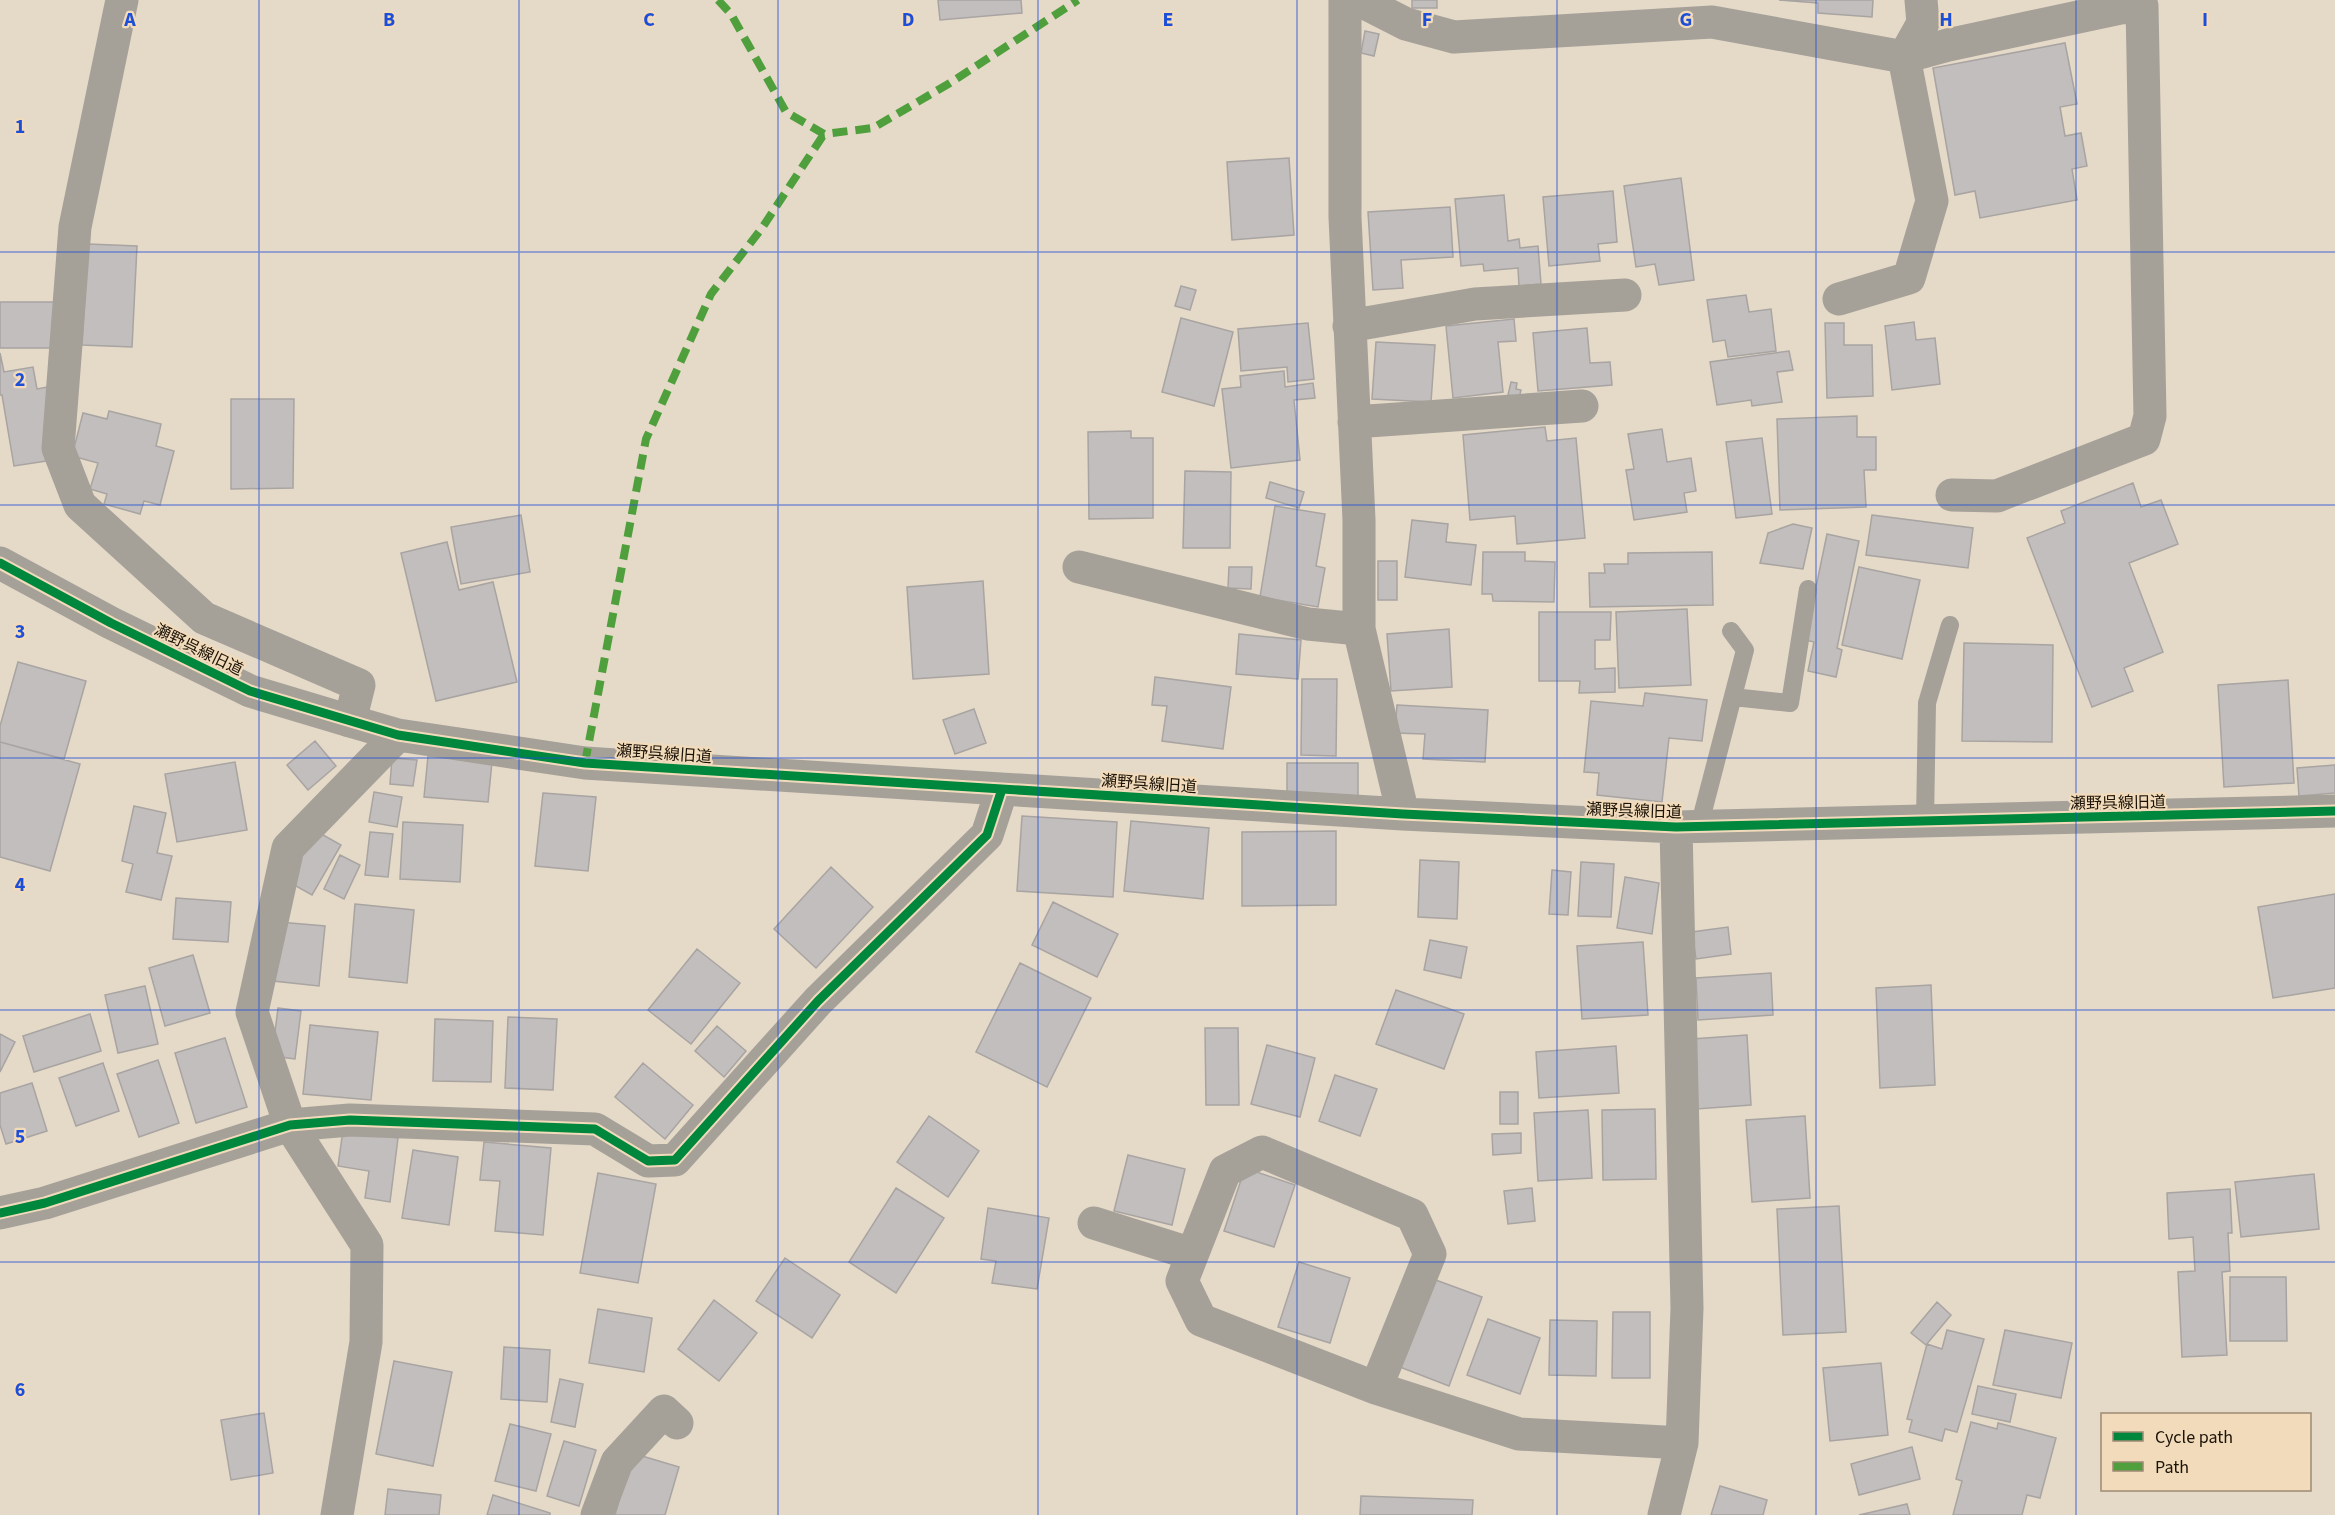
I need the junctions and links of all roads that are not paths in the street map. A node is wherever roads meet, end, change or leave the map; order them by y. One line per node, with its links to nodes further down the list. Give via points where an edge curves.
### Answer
1 (122, 0): 19 (street, via 75,226 58,448 80,505 204,618 358,685)
2 (1345, 0): 8 (street)
3 (1359, 0): 5 (street, via 1406,24 1454,38 1712,22)
4 (1921, 0): 5 (street, via 1923,23)
5 (1904, 57): 7 (street, via 1932,201 1908,278); 11 (street, via 1959,42 2142,6 2150,416 2144,439 1997,496)
6 (1625, 295): 8 (street, via 1475,304)
7 (1839, 298)
8 (1349, 326): 10 (street)
9 (1582, 406): 10 (street)
10 (1354, 422): 16 (street)
11 (1952, 495)
12 (0, 563): 19 (street, 瀬野呉線旧道, via 250,691)
13 (1079, 567): 16 (street, via 1308,624)
14 (1808, 589): 18 (lane, via 1790,702)
15 (1950, 625): 24 (lane, via 1927,703)
16 (1359, 629): 23 (street)
17 (1731, 631): 18 (lane, via 1745,650)
18 (1733, 697): 25 (lane)
19 (350, 721): 20 (street, 瀬野呉線旧道)
20 (398, 735): 21 (street, 瀬野呉線旧道, via 585,763); 26 (street, via 288,848 252,1012)
21 (1002, 789): 23 (street, 瀬野呉線旧道); 26 (street, via 987,835 818,1001 675,1160 648,1161 595,1129 350,1120)
22 (2335, 811): 24 (street, 瀬野呉線旧道)
23 (1403, 814): 25 (street, 瀬野呉線旧道)
24 (1925, 822): 25 (street, 瀬野呉線旧道)
25 (1688, 827): 32 (street, via 1687,1308)
26 (290, 1125): 27 (street, via 45,1203); 33 (street, via 367,1245 366,1341)
27 (0, 1213)
28 (1094, 1223): 29 (street)
29 (1192, 1254): 30 (street, via 1182,1281 1201,1320); 30 (street, via 1225,1172 1262,1152 1412,1215 1430,1254)
30 (1376, 1388): 32 (street, via 1519,1434)
31 (677, 1424): 34 (street, via 664,1412 617,1462)
32 (1682, 1443): 35 (street)
33 (337, 1515)
34 (597, 1515)
35 (1664, 1515)

